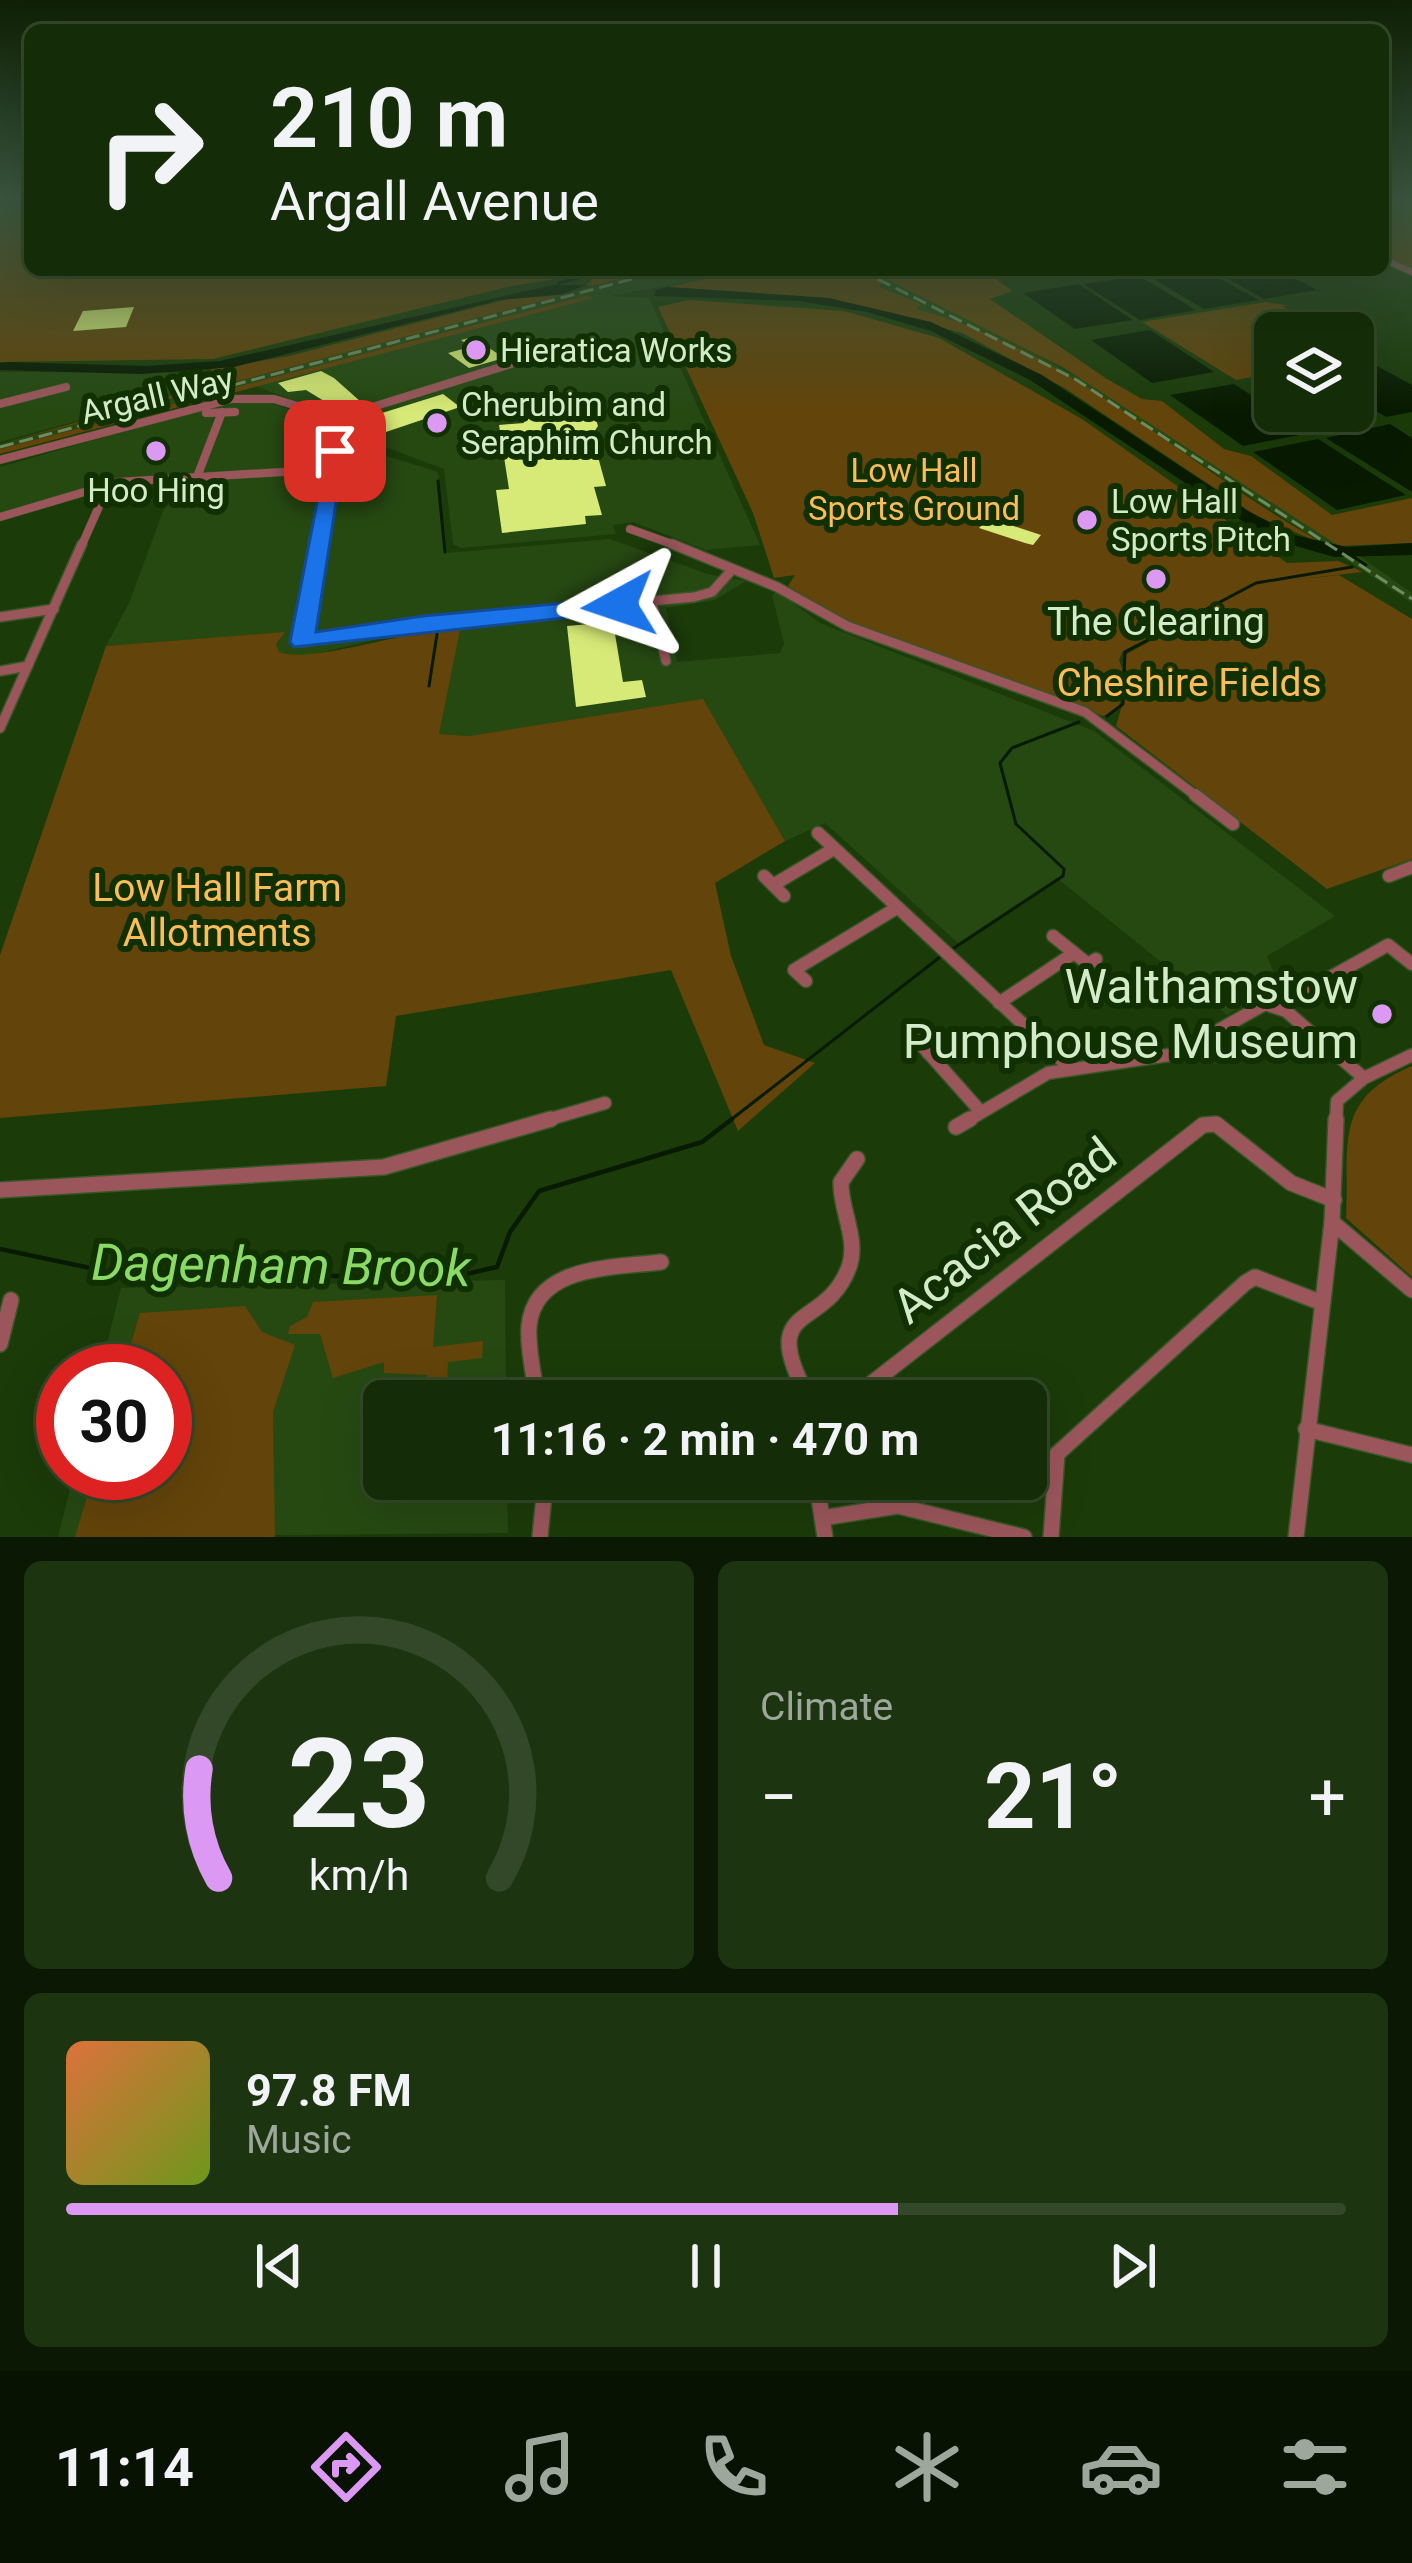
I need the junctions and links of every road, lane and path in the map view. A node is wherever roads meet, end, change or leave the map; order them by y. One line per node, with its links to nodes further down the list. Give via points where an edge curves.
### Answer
1 (514, 363): 7 (street)
2 (66, 387): 3 (street)
3 (0, 404)
4 (223, 412): 5 (street); 6 (street); 10 (street)
5 (235, 412)
6 (206, 413)
7 (337, 418): 8 (street, Argall Way, via 281,400 242,398); 9 (street)
8 (0, 460)
9 (331, 469): 10 (street); 15 (street, via 302,642)
10 (196, 477): 11 (street)
11 (109, 484): 12 (street); 16 (street)
12 (0, 517)
13 (629, 529): 14 (street, via 718,560)
14 (730, 572): 15 (street, via 706,595); 22 (street, via 769,583 847,626 1085,712)
15 (652, 602): 18 (street)
16 (54, 609): 17 (street); 19 (street)
17 (0, 617)
18 (666, 661)
19 (28, 666): 20 (street); 21 (street)
20 (0, 671)
21 (0, 728)
22 (1233, 824)
23 (818, 833): 24 (street)
24 (832, 850): 27 (street, via 768,880); 28 (street)
25 (1410, 872): 26 (street)
26 (1389, 876)
27 (784, 896)
28 (895, 909): 33 (street, via 794,970); 35 (street)
29 (1053, 936): 30 (street)
30 (1074, 953): 31 (street, via 1088,964); 35 (street)
31 (1096, 959)
32 (1412, 964): 34 (street, via 1388,945)
33 (806, 981)
34 (1311, 988)
35 (999, 1003): 38 (street)
36 (945, 1042): 41 (street, via 923,1047)
37 (1412, 1054): 39 (street)
38 (1069, 1067): 39 (street, via 1176,1054 1276,1004); 41 (street)
39 (1364, 1078): 45 (street, via 1337,1101)
40 (605, 1103): 44 (street, via 384,1167)
41 (981, 1112): 42 (street)
42 (956, 1127)
43 (856, 1159): 53 (street, via 840,1185 852,1263 844,1279 794,1318 788,1342)
44 (0, 1190)
45 (1334, 1200): 46 (street); 54 (street, Acacia Road, via 1291,1184 1209,1123)
46 (1332, 1222): 48 (street); 50 (street)
47 (661, 1262): 52 (street, via 559,1279 540,1294 530,1319)
48 (1412, 1290)
49 (11, 1300): 51 (street)
50 (1322, 1303): 55 (street); 61 (street, via 1255,1277 1245,1283 1057,1454)
51 (0, 1343)
52 (535, 1380)
53 (802, 1380)
54 (876, 1380)
55 (1306, 1429): 56 (street); 62 (street)
56 (1412, 1455)
57 (543, 1500): 59 (street)
58 (824, 1528): 60 (street, via 898,1506)
59 (541, 1537)
60 (1024, 1537)
61 (1051, 1537)
62 (1296, 1537)

